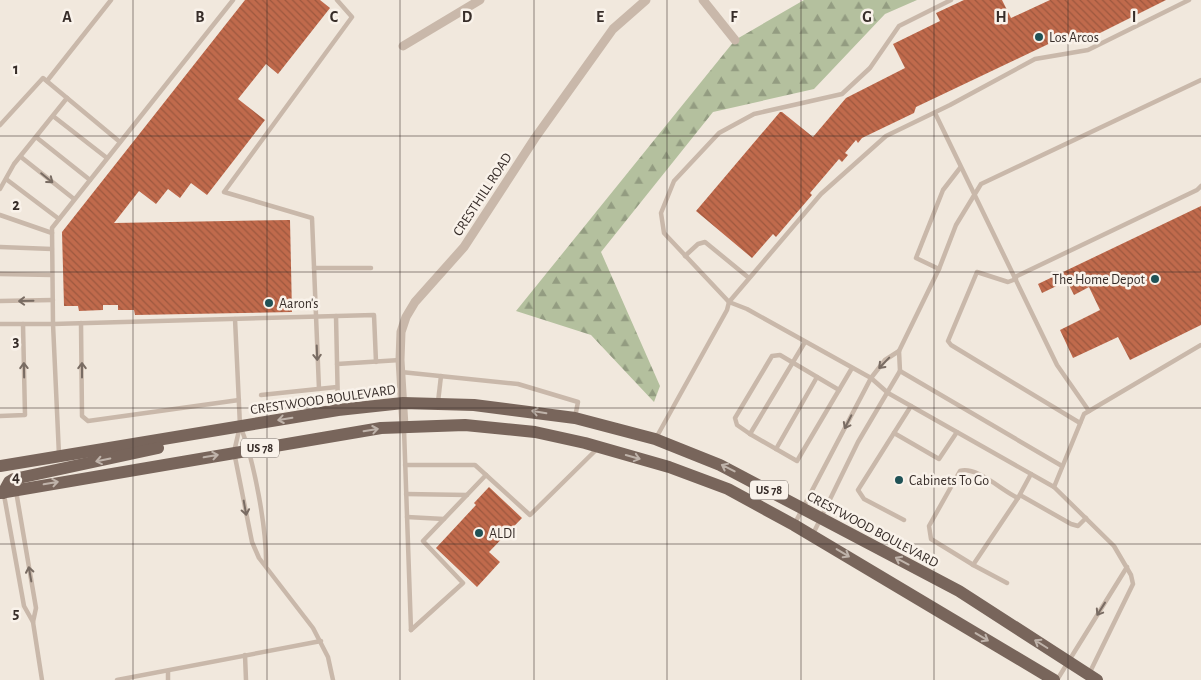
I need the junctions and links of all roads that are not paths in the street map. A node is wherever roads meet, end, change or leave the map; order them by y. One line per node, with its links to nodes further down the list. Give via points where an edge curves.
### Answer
1 (112, 0): 12 (lane)
2 (233, 0): 18 (lane)
3 (337, 0): 34 (lane, via 352,17 224,192 312,218)
4 (478, 0): 10 (street)
5 (646, 0): 54 (street, CRESTHILL ROAD, via 613,29 464,246 415,302 402,332)
6 (703, 0): 9 (street)
7 (951, 0): 33 (lane, via 899,26 870,68 842,94 754,114 719,133 674,181 661,213 664,233)
8 (1189, 0): 14 (lane, via 1088,50 1035,59)
9 (735, 40)
10 (404, 46)
11 (1201, 80): 26 (lane, via 981,184)
12 (47, 81): 13 (lane); 16 (lane, via 43,78)
13 (67, 98): 15 (lane); 18 (lane)
14 (935, 113): 21 (lane); 39 (lane, via 886,136 848,169 820,194)
15 (54, 116): 17 (lane); 20 (lane)
16 (0, 125)
17 (36, 137): 19 (lane); 23 (lane)
18 (120, 142): 20 (lane)
19 (21, 156): 22 (lane); 27 (lane, one-way to 27)
20 (107, 158): 23 (lane)
21 (960, 168): 26 (lane); 36 (lane, via 943,190 916,258)
22 (6, 179): 25 (lane); 29 (lane)
23 (90, 180): 27 (lane)
24 (1201, 186): 40 (lane)
25 (0, 188)
26 (974, 198): 36 (lane, via 956,226); 40 (lane)
27 (74, 199): 29 (lane)
28 (0, 214): 30 (lane)
29 (59, 219): 30 (lane)
30 (52, 233): 32 (lane)
31 (0, 247): 32 (lane)
32 (52, 249): 38 (lane)
33 (685, 256): 39 (lane, via 705,242); 43 (lane)
34 (314, 268): 35 (lane); 44 (lane)
35 (371, 268)
36 (940, 269): 53 (lane)
37 (0, 274): 38 (lane)
38 (52, 275): 41 (lane)
39 (749, 278): 43 (lane)
40 (1015, 278): 74 (lane, via 1057,365); 77 (lane, via 1008,282 978,272 948,341 951,346)
41 (53, 300): 42 (lane, one-way to 42); 50 (lane)
42 (0, 301)
43 (729, 302): 51 (lane); 84 (lane)
44 (316, 316): 45 (lane); 46 (lane); 65 (lane, one-way to 65)
45 (336, 316): 55 (lane, via 374,315); 57 (lane)
46 (235, 319): 47 (lane); 69 (lane)
47 (81, 323): 50 (lane); 69 (lane, one-way to 47, via 88,422 82,416)
48 (0, 324): 49 (lane)
49 (23, 324): 50 (lane); 75 (lane, one-way to 49, via 25,415)
50 (53, 324): 90 (lane)
51 (805, 342): 56 (lane); 58 (lane)
52 (1201, 345): 74 (lane)
53 (899, 350): 59 (lane); 63 (lane, one-way to 63, via 885,360)
54 (400, 360): 55 (lane); 60 (street, CRESTHILL ROAD)
55 (376, 362): 57 (lane)
56 (793, 362): 62 (lane); 83 (lane); 83 (lane, via 780,355 769,358 734,420)
57 (337, 364): 64 (lane)
58 (852, 368): 63 (lane); 66 (lane)
59 (900, 370): 67 (lane); 93 (lane)
60 (401, 372): 61 (lane); 70 (street, CRESTHILL ROAD)
61 (441, 376): 71 (lane); 76 (lane, via 518,384 578,402)
62 (817, 377): 66 (lane); 87 (lane)
63 (870, 378): 67 (lane); 101 (lane, one-way to 101)
64 (337, 386): 65 (lane); 73 (lane)
65 (319, 389): 68 (lane)
66 (839, 390): 87 (lane, via 797,461)
67 (888, 393): 72 (lane); 103 (lane, via 858,442)
68 (261, 395)
69 (239, 400): 78 (lane)
70 (403, 403): 71 (main road, CRESTWOOD BOULEVARD / US 78); 73 (main road, CRESTWOOD BOULEVARD / US 78); 79 (street, CRESTHILL ROAD)
71 (438, 403): 76 (main road, CRESTWOOD BOULEVARD / US 78, one-way to 71, via 512,408)
72 (911, 406): 81 (lane); 82 (lane)
73 (338, 410): 78 (main road, CRESTWOOD BOULEVARD / US 78, one-way to 78)
74 (1089, 411): 77 (lane)
75 (0, 416)
76 (575, 418): 84 (main road, CRESTWOOD BOULEVARD / US 78); 85 (main road)
77 (1080, 423): 93 (lane)
78 (240, 426): 80 (main road, CRESTWOOD BOULEVARD / US 78); 88 (lane); 89 (lane)
79 (404, 426): 85 (main road, US 78, via 494,427); 88 (main road, US 78, one-way to 79); 91 (lane)
80 (218, 430): 90 (main road, CRESTWOOD BOULEVARD / US 78); 97 (main road, one-way to 97, via 167,446 14,480 9,482)
81 (957, 432): 82 (lane, via 939,459); 95 (lane)
82 (894, 433): 106 (lane, via 858,490 864,499)
83 (750, 434): 87 (lane)
84 (655, 439): 101 (main road, CRESTWOOD BOULEVARD / US 78, one-way to 84, via 720,465)
85 (569, 440): 86 (main road, US 78)
86 (599, 447): 94 (lane, via 530,515); 107 (main road, US 78, one-way to 107, via 699,478)
87 (776, 449)
88 (250, 450): 89 (main road, US 78); 110 (lane)
89 (234, 452): 97 (main road, US 78, one-way to 89); 110 (lane, one-way to 110, via 252,542)
90 (59, 457): 92 (main road, CRESTWOOD BOULEVARD / US 78)
91 (405, 465): 94 (lane, via 476,465); 98 (lane)
92 (0, 466)
93 (1062, 466): 96 (lane)
94 (486, 474): 99 (lane)
95 (1031, 474): 96 (lane); 100 (lane)
96 (1054, 487): 104 (lane)
97 (6, 492): 113 (lane, via 24,606); 113 (lane, one-way to 97, via 36,608)
98 (406, 494): 99 (lane); 102 (lane)
99 (467, 495): 105 (lane)
100 (1019, 497): 104 (lane, via 1071,524 1078,526); 109 (lane); 109 (lane, via 1007,493 991,480 966,469 960,471 929,526 931,539)
101 (804, 509): 103 (main road, CRESTWOOD BOULEVARD / US 78); 107 (lane)
102 (407, 517): 105 (lane); 105 (lane, via 411,630 463,583 423,541)
103 (820, 518): 108 (lane); 116 (main road, CRESTWOOD BOULEVARD / US 78, one-way to 103, via 959,591)
104 (1086, 518): 111 (lane, via 1114,546)
105 (444, 519)
106 (904, 520)
107 (794, 524): 108 (main road, US 78)
108 (812, 535): 124 (main road, US 78, one-way to 124)
109 (973, 565): 112 (lane)
110 (266, 566): 114 (lane)
111 (1127, 567): 116 (lane, one-way to 116); 118 (lane, via 1134,584)
112 (1007, 583)
113 (33, 622): 119 (lane)
114 (321, 641): 115 (lane); 123 (lane)
115 (244, 655): 117 (lane); 122 (lane)
116 (1069, 662): 118 (main road, CRESTWOOD BOULEVARD / US 78); 124 (lane)
117 (168, 671): 120 (lane); 121 (lane)
118 (1091, 678)
119 (42, 680)
120 (118, 680)
121 (168, 680)
122 (246, 680)
123 (333, 680)
124 (1056, 680)

